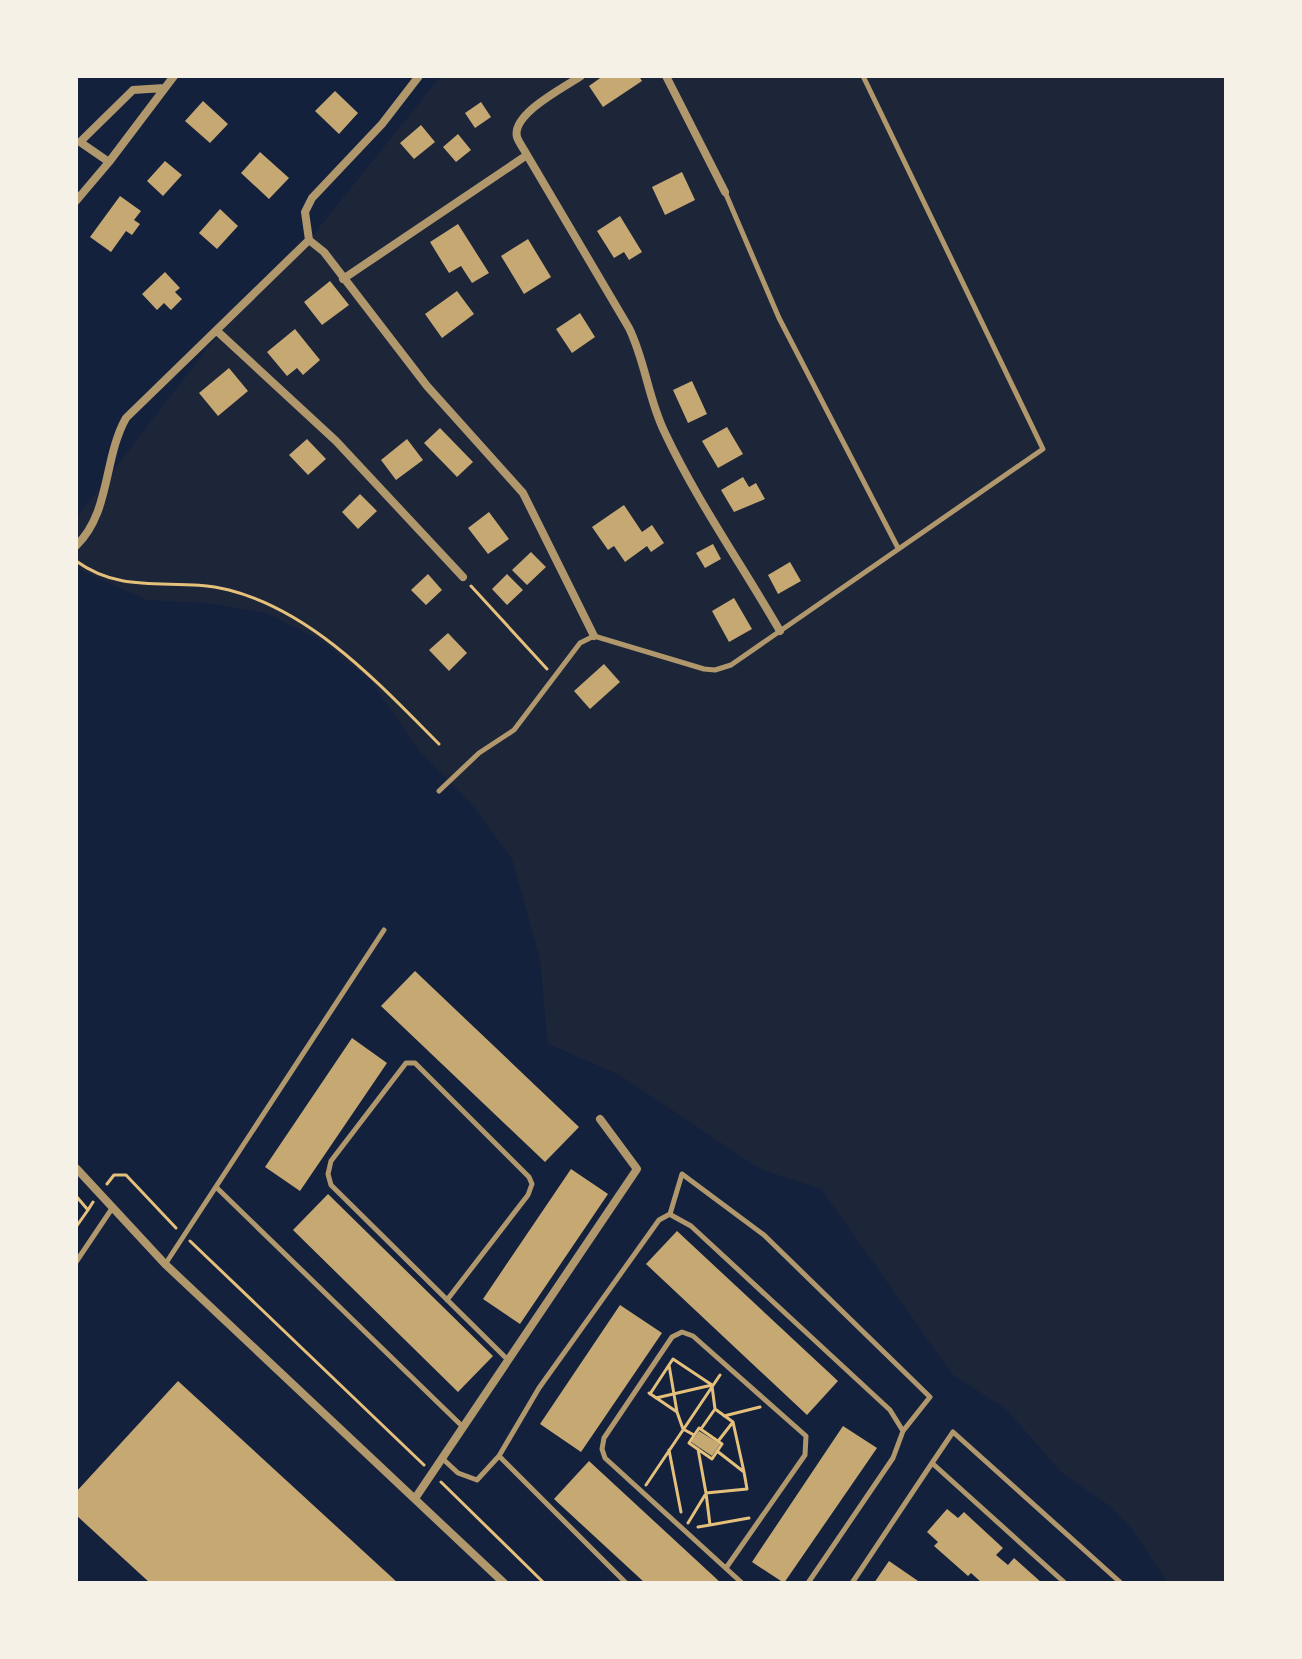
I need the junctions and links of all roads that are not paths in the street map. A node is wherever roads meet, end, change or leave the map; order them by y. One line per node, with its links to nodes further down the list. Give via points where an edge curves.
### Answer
1 (174, 76): 6 (street)
2 (419, 76): 12 (street, via 312,198 305,212)
3 (581, 76): 8 (street, via 526,113 517,126)
4 (666, 76): 10 (street)
5 (863, 76): 16 (lane, via 1043,449)
6 (164, 88): 7 (street, via 133,90); 9 (street)
7 (78, 144): 9 (street)
8 (527, 155): 13 (street); 18 (street, via 643,356 650,397 665,434)
9 (109, 162): 11 (street)
10 (725, 192): 16 (lane, via 779,318)
11 (76, 201)
12 (309, 240): 13 (street); 14 (street)
13 (343, 279): 19 (street, via 427,386 523,493)
14 (217, 331): 15 (street, via 126,418 110,455 97,519); 17 (street, via 336,441)
15 (76, 546)
16 (898, 548): 18 (lane)
17 (463, 577)
18 (780, 631): 19 (lane, via 715,670)
19 (594, 636): 20 (lane, via 580,643 514,730 479,753)
20 (439, 791)
21 (384, 930): 24 (lane)
22 (600, 1119): 30 (street, via 637,1169)
23 (77, 1172): 25 (street)
24 (216, 1187): 28 (lane); 31 (lane)
25 (114, 1206): 27 (lane); 28 (street)
26 (670, 1214): 32 (lane, via 691,1226 878,1399); 32 (lane, via 682,1174 775,1245 930,1397); 33 (lane, via 659,1220 558,1362)
27 (76, 1262)
28 (165, 1264): 36 (street)
29 (447, 1300): 29 (lane, via 331,1185 328,1174 331,1161 406,1063 415,1063 532,1184); 30 (lane)
30 (507, 1359): 31 (street)
31 (464, 1428): 34 (street)
32 (903, 1431): 41 (lane, via 893,1458)
33 (499, 1456): 34 (lane, via 477,1480); 39 (lane)
34 (444, 1460): 36 (street)
35 (932, 1463): 42 (lane); 43 (lane); 44 (lane, via 953,1432)
36 (416, 1497): 38 (street)
37 (726, 1568): 37 (lane, via 809,1444 693,1336 682,1332 672,1337 604,1438 602,1449 605,1458); 40 (lane)
38 (504, 1583)
39 (626, 1583)
40 (742, 1583)
41 (808, 1583)
42 (852, 1583)
43 (1065, 1583)
44 (1121, 1583)

